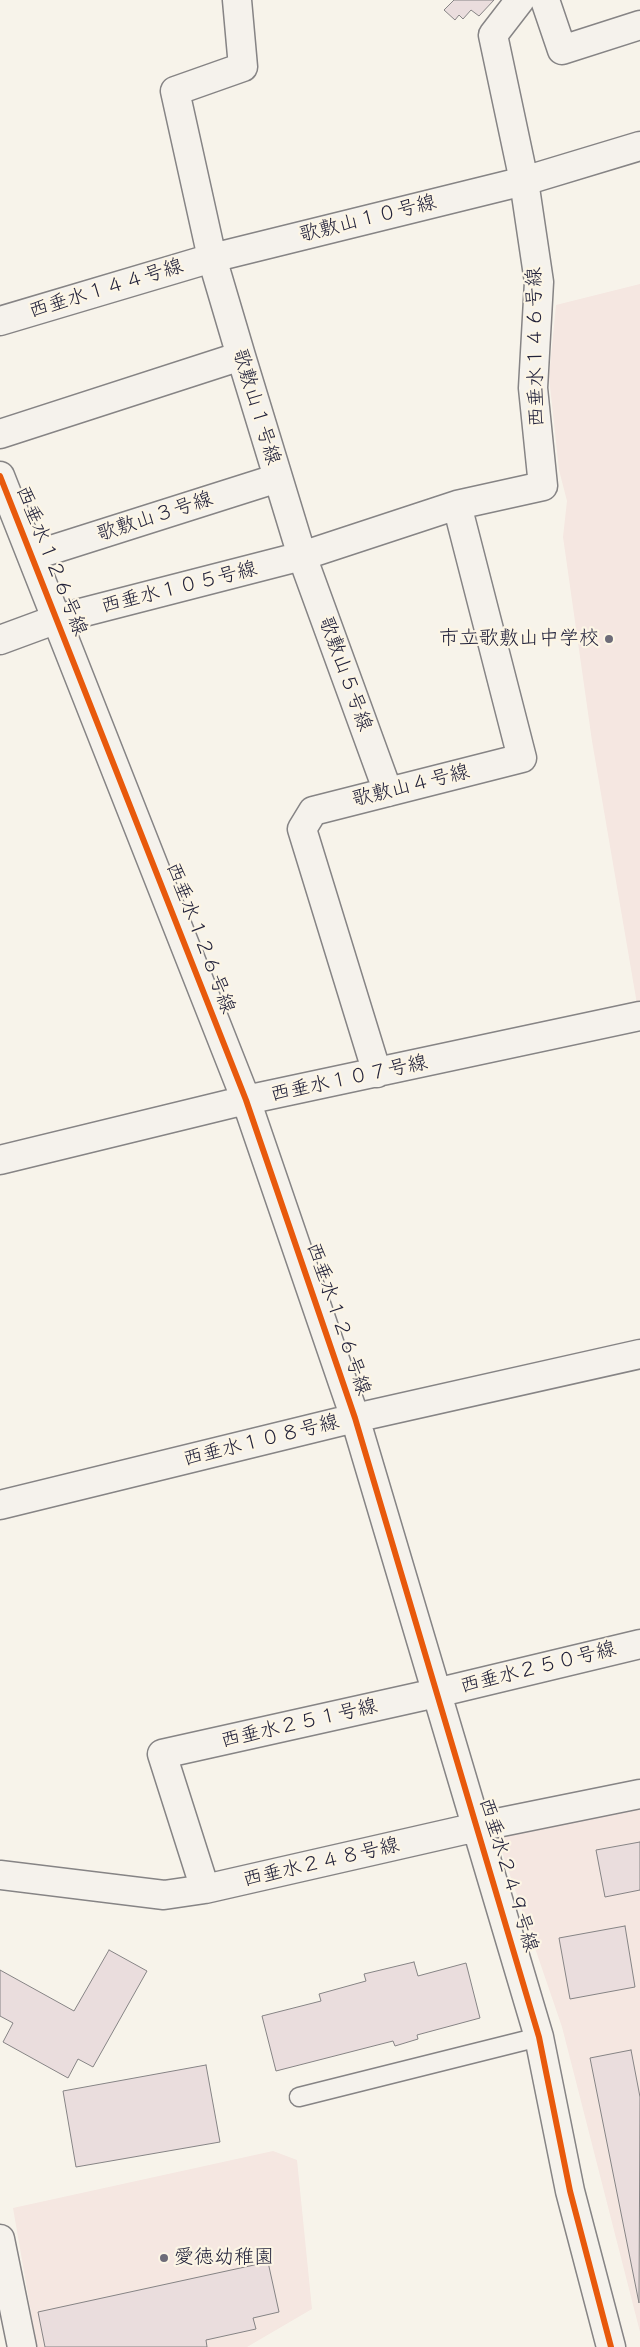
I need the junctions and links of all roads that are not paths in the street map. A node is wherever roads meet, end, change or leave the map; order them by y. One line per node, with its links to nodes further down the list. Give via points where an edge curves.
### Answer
1 (237, 0): 7 (street, 歌敷山１号線, via 243,67 176,91)
2 (520, 0): 6 (street, 西垂水１４６号線, via 492,35)
3 (545, 0): 4 (street, via 562,50)
4 (640, 25)
5 (638, 151): 6 (street, 歌敷山１０号線)
6 (524, 181): 7 (street, 歌敷山１０号線); 13 (street, 西垂水１４６号線, via 539,282 533,388 543,486)
7 (212, 258): 8 (street, 西垂水１４４号線); 9 (street, 歌敷山１号線)
8 (0, 321)
9 (241, 356): 10 (street); 12 (street, 歌敷山１号線)
10 (0, 434)
11 (0, 476): 14 (street, 西垂水１２６号線)
12 (278, 478): 14 (street, 歌敷山３号線); 15 (street, 歌敷山１号線)
13 (457, 505): 15 (street, 西垂水１４６号線); 18 (street, 歌敷山４号線, via 522,758)
14 (32, 556): 16 (street, 西垂水１２６号線)
15 (302, 556): 16 (street, 西垂水１０５号線); 18 (street, 歌敷山５号線)
16 (57, 619): 17 (street, 西垂水１０５号線); 21 (street, 西垂水１２６号線)
17 (0, 640)
18 (388, 792): 20 (street, 歌敷山４号線, via 314,811 302,829)
19 (640, 1016): 20 (street, 西垂水１０７号線)
20 (377, 1073): 21 (street, 西垂水１０７号線)
21 (246, 1100): 22 (street, 西垂水１０７号線); 24 (street, 西垂水１２６号線)
22 (0, 1160)
23 (640, 1354): 24 (street, 西垂水１０８号線)
24 (355, 1418): 25 (street, 西垂水１０８号線); 27 (street, 西垂水２４９号線)
25 (0, 1505)
26 (640, 1644): 27 (street, 西垂水２５０号線)
27 (436, 1693): 29 (street, 西垂水２４９号線); 31 (street, 西垂水２５１号線, via 162,1754)
28 (640, 1794): 29 (street, 西垂水２４８号線)
29 (477, 1827): 31 (street, 西垂水２４８号線); 32 (street, 西垂水２４９号線)
30 (0, 1876): 31 (street, 西垂水２４８号線, via 164,1896)
31 (205, 1889)
32 (539, 2037): 33 (lane); 36 (street, 西垂水２４９号線, via 570,2191)
33 (299, 2097)
34 (0, 2239): 35 (street)
35 (13, 2334)
36 (611, 2347)

